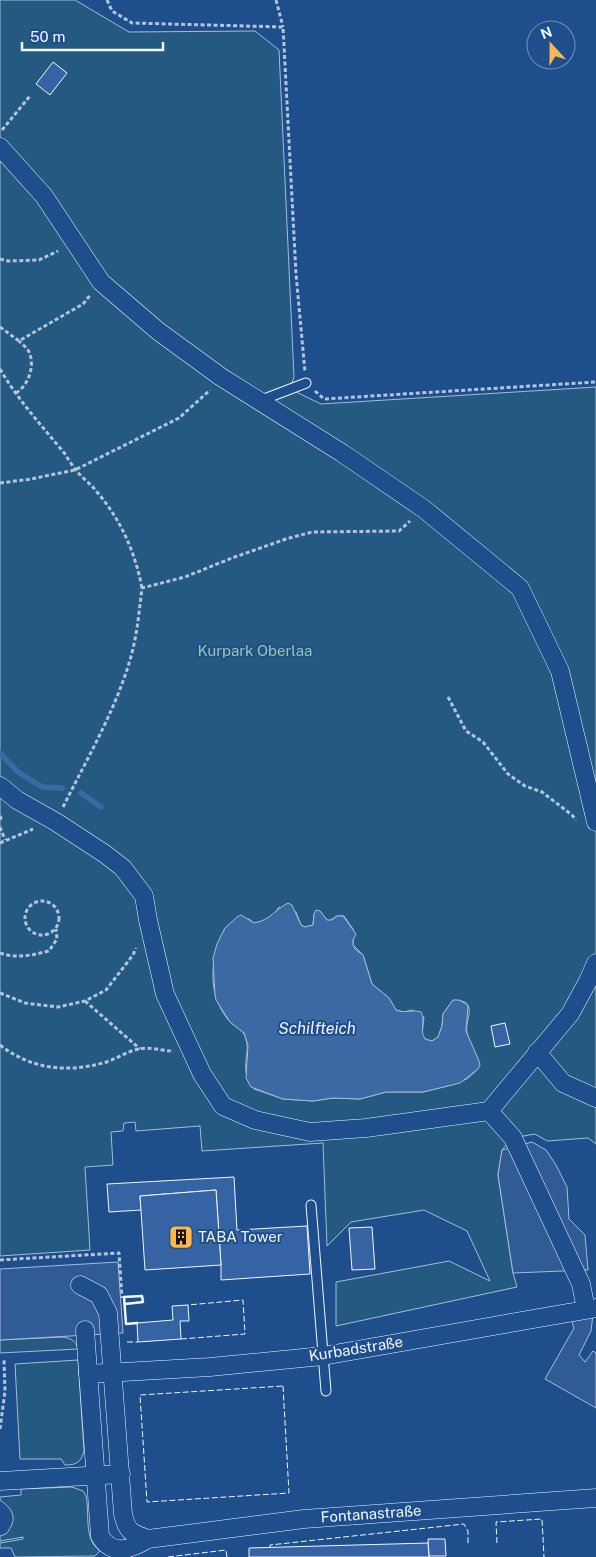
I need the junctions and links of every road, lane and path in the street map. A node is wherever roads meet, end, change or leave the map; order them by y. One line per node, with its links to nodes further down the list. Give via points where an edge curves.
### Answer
1 (107, 0): 3 (path, via 112,11 132,24)
2 (276, 0): 3 (path)
3 (283, 27): 15 (path, via 296,274)
4 (30, 96): 5 (path)
5 (0, 132)
6 (0, 147): 7 (street, via 44,196)
7 (75, 243): 8 (path, via 39,260); 9 (street)
8 (0, 259)
9 (101, 282): 11 (path, via 82,304); 13 (street, via 158,331)
10 (0, 327): 11 (path)
11 (19, 341): 16 (path, via 28,351 32,364 29,378 22,390)
12 (0, 369): 16 (path)
13 (221, 377): 17 (street); 18 (path, via 180,418)
14 (596, 382): 15 (path, via 324,400)
15 (306, 383): 17 (lane)
16 (16, 393): 18 (path)
17 (259, 402): 20 (street)
18 (75, 470): 19 (path); 21 (path, via 117,518 130,544)
19 (0, 483)
20 (424, 509): 21 (path, via 399,531 312,532 185,577); 28 (street, via 520,588 560,671)
21 (142, 588): 26 (path, via 130,660 110,711)
22 (448, 697): 27 (path, via 466,731 483,742 508,774 525,786 542,792)
23 (0, 786): 26 (street, via 17,800)
24 (0, 816): 25 (path)
25 (0, 822)
26 (56, 822): 30 (path); 43 (street, via 124,868 144,896 165,994 202,1074 223,1106 255,1120 310,1132)
27 (578, 822)
28 (596, 822)
29 (0, 827): 30 (path)
30 (5, 840): 31 (path)
31 (0, 843)
32 (56, 929): 32 (path, via 59,912 52,903 40,900 29,906 24,917 31,931 46,935); 34 (path, via 57,938 49,951 27,957)
33 (137, 946): 37 (path, via 106,990)
34 (0, 953)
35 (596, 963): 40 (street, via 570,1014)
36 (0, 994): 37 (path, via 25,1003 58,1008)
37 (85, 1001): 39 (path)
38 (0, 1045): 39 (path, via 14,1056 42,1067 69,1068 102,1063)
39 (140, 1049): 41 (path, via 170,1051)
40 (537, 1052): 42 (street, via 562,1083); 43 (street)
41 (178, 1057)
42 (596, 1098)
43 (489, 1112): 46 (street, via 513,1138)
44 (311, 1205): 48 (lane)
45 (80, 1285): 50 (street, via 99,1295 108,1313)
46 (591, 1309): 48 (street, Kurbadstraße)
47 (85, 1330): 51 (street)
48 (323, 1356): 50 (street, Kurbadstraße); 52 (lane)
49 (4, 1360): 53 (path, via 5,1391)
50 (114, 1372): 51 (street, Kurbadstraße); 54 (street)
51 (88, 1374): 55 (street)
52 (326, 1391)
53 (0, 1429)
54 (120, 1474): 55 (street); 58 (street, via 126,1525 131,1532)
55 (96, 1476): 56 (street); 58 (street, via 100,1536 105,1544 112,1549 134,1547)
56 (0, 1481)
57 (596, 1498): 58 (street, Fontanastraße, via 304,1519)
58 (148, 1539)

